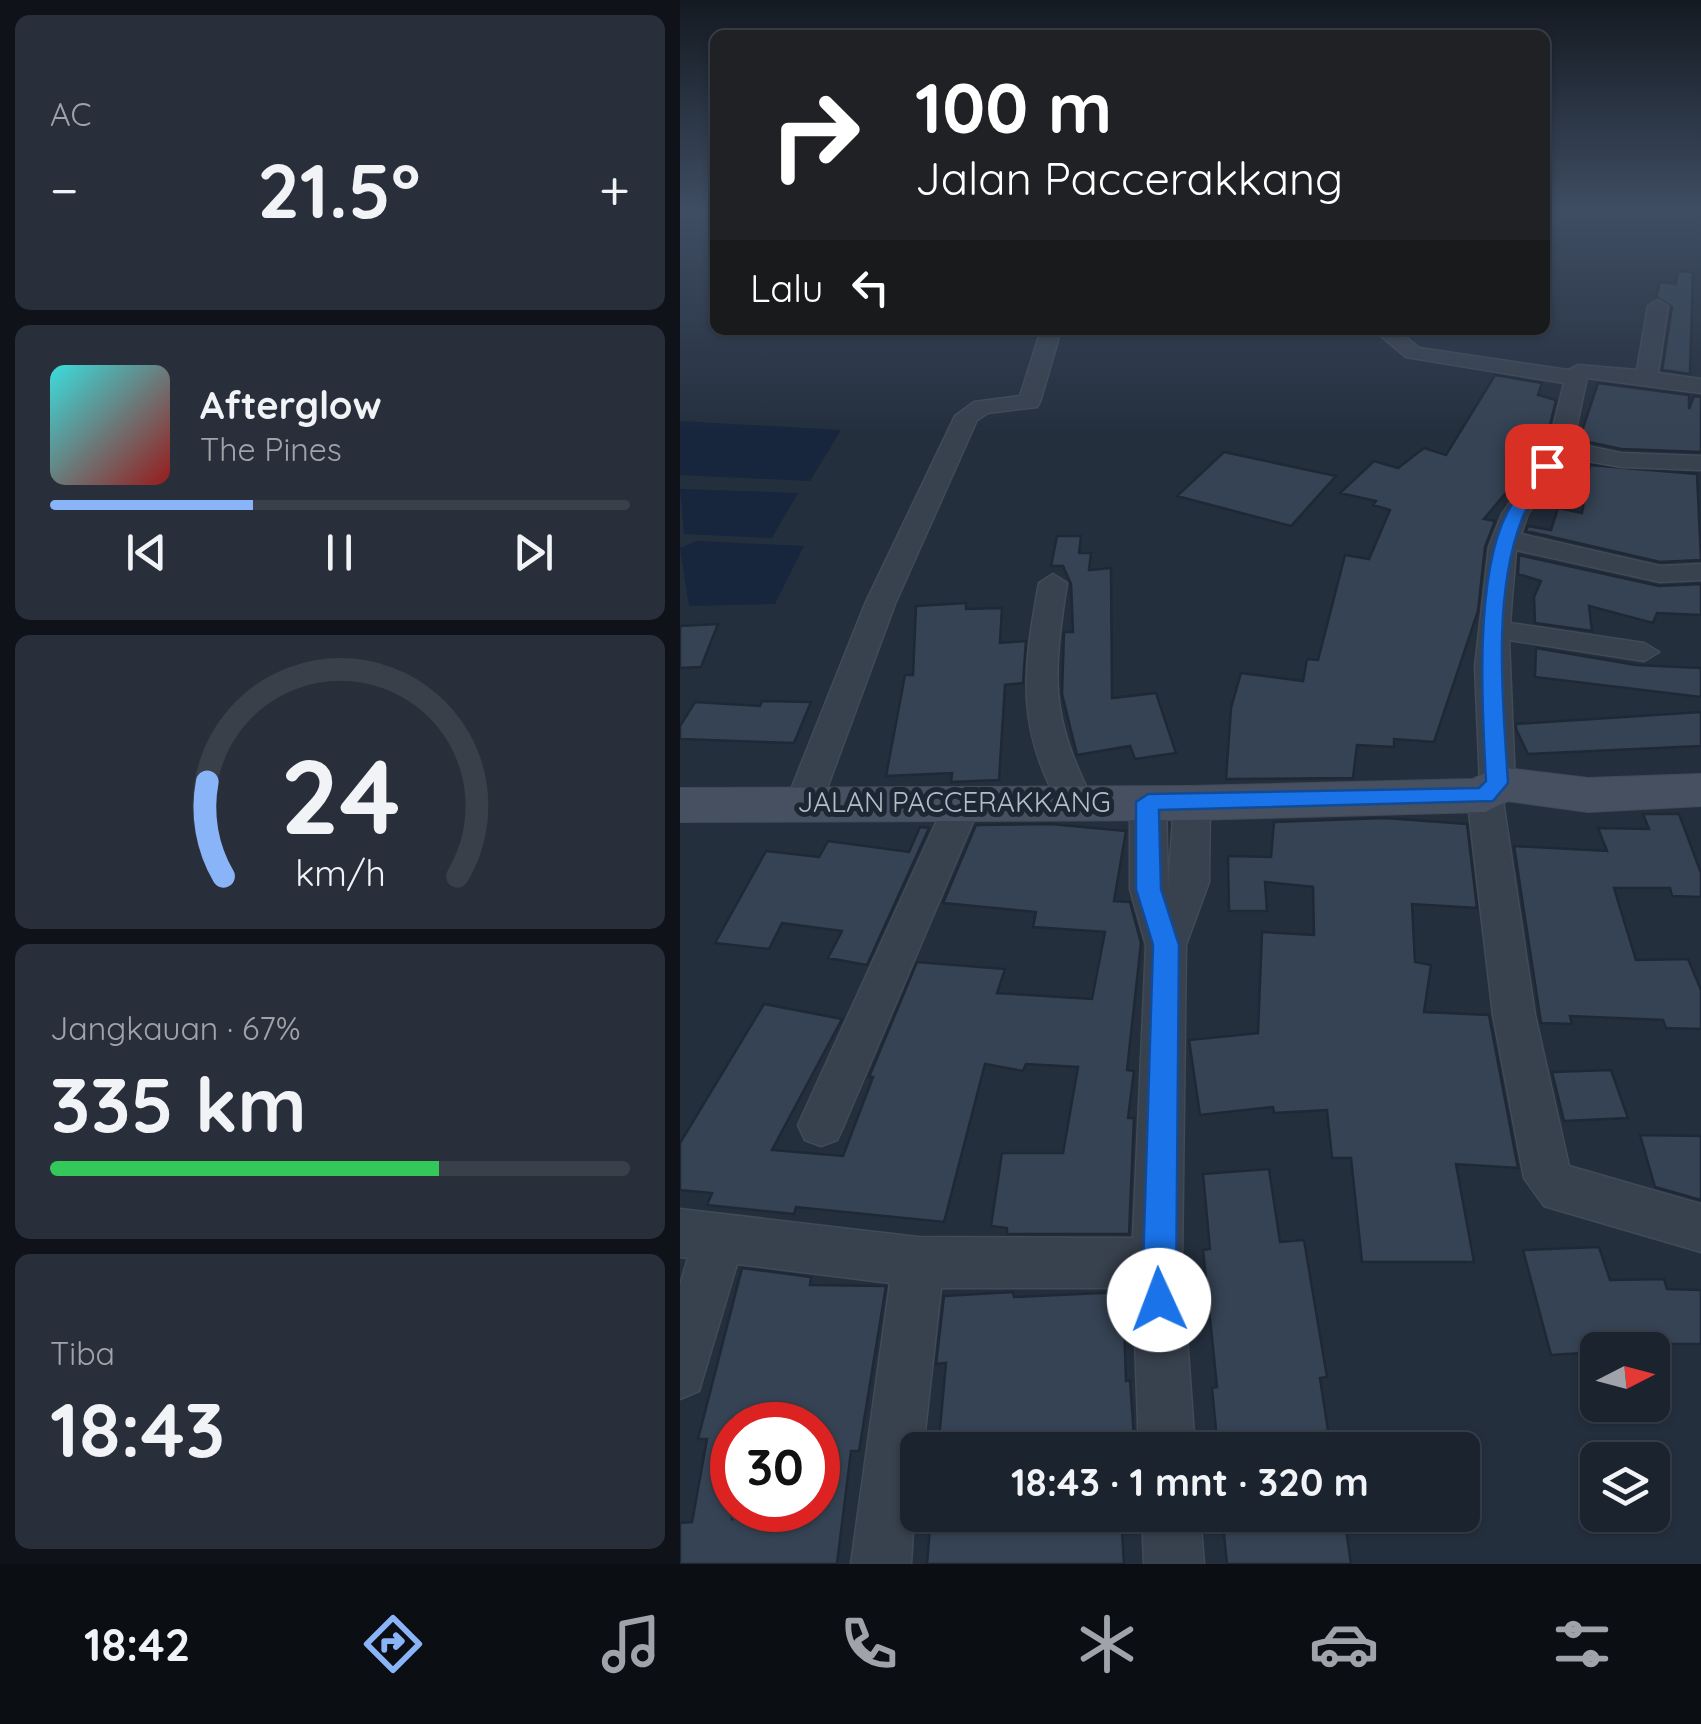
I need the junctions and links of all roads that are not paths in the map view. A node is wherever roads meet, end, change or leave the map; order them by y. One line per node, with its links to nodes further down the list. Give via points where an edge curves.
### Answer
1 (1658, 306): 5 (street)
2 (1049, 335): 17 (street, via 1028,402 982,407 967,416 880,604)
3 (1390, 335): 4 (street, via 1412,353)
4 (1581, 373): 5 (street); 7 (street)
5 (1644, 378): 6 (street)
6 (1701, 386)
7 (1560, 448): 8 (street, via 1621,460); 9 (street, via 1515,514)
8 (1701, 463)
9 (1506, 539): 10 (street, via 1660,574); 12 (street)
10 (1701, 572)
11 (1054, 583): 16 (street, via 1039,714)
12 (1493, 629): 13 (street); 14 (street)
13 (1644, 652)
14 (1491, 789): 15 (main road, JALAN PACCERAKKANG); 18 (main road, JALAN PACCERAKKANG); 22 (street, via 1514,1014 1548,1178 1560,1190)
15 (1701, 790)
16 (1075, 800): 18 (main road, JALAN PACCERAKKANG); 19 (main road, JALAN PACCERAKKANG)
17 (804, 802): 19 (main road, JALAN PACCERAKKANG); 20 (main road, JALAN PACCERAKKANG)
18 (1170, 802): 25 (street, via 1190,882 1166,945)
19 (963, 803): 21 (street)
20 (680, 805)
21 (821, 1125)
22 (1701, 1228)
23 (700, 1235): 24 (street); 26 (street)
24 (918, 1262): 25 (street); 29 (street)
25 (1157, 1263): 27 (street)
26 (680, 1372)
27 (1167, 1432)
28 (1172, 1532): 30 (street)
29 (881, 1564)
30 (1174, 1564)

